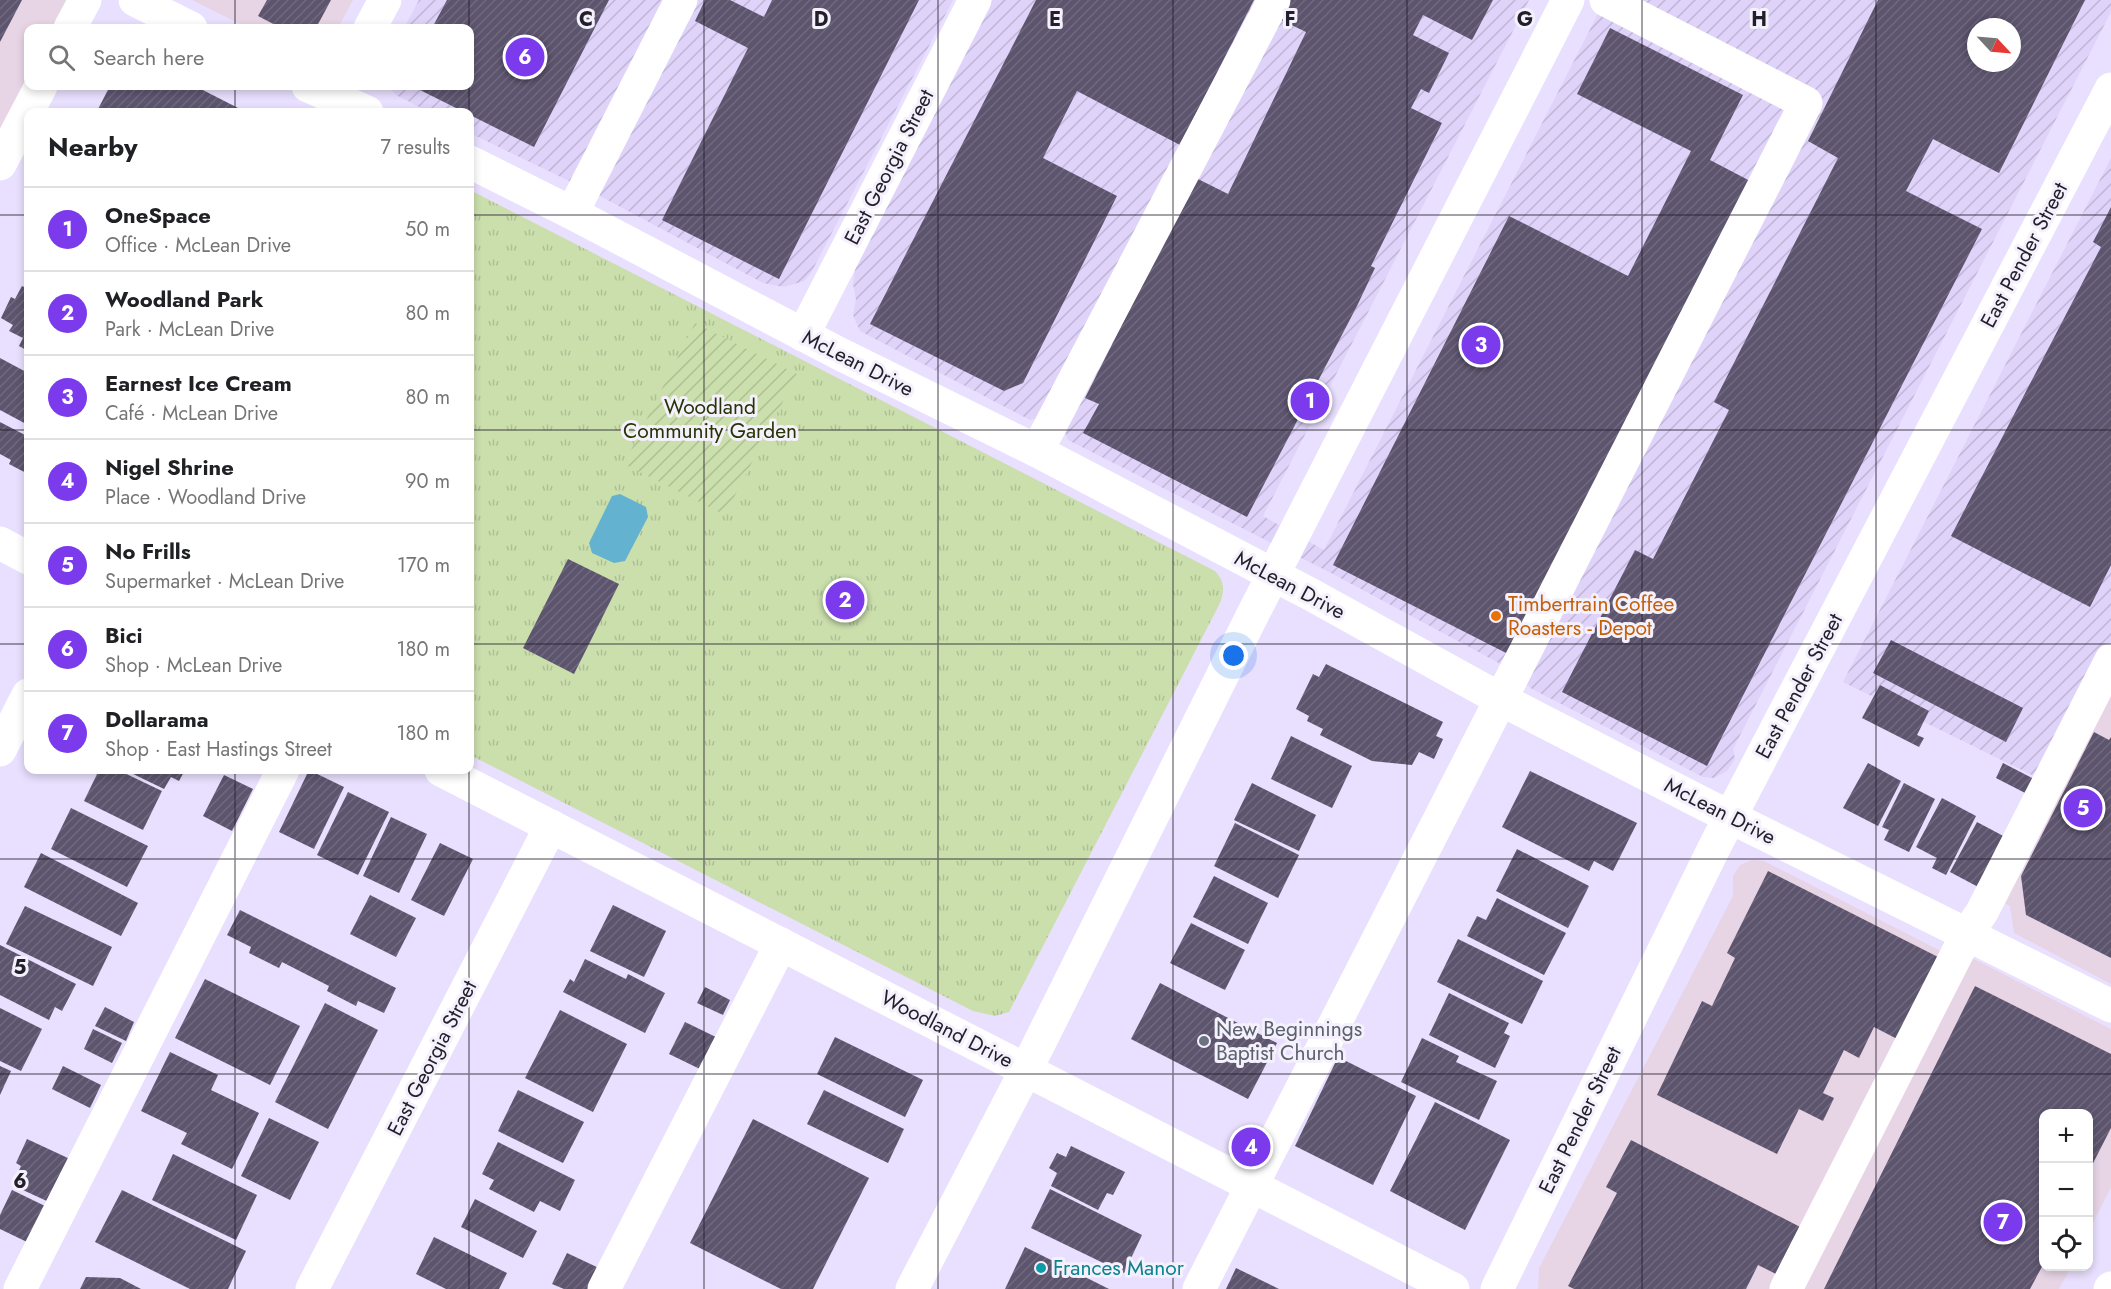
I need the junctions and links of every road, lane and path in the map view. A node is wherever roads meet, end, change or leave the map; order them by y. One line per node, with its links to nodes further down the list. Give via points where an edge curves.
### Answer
1 (85, 0): 9 (street)
2 (135, 0): 10 (street)
3 (385, 0): 11 (street)
4 (681, 0): 20 (street)
5 (975, 0): 21 (street, East Georgia Street)
6 (1274, 0): 22 (street)
7 (1568, 0): 25 (street)
8 (1606, 0): 27 (street, via 1806,103)
9 (72, 24)
10 (183, 24)
11 (372, 24)
12 (2111, 89): 32 (street, East Pender Street)
13 (38, 90): 15 (street)
14 (330, 90): 16 (street)
15 (29, 108)
16 (360, 108)
17 (24, 117): 18 (street)
18 (0, 164)
19 (474, 164): 20 (street, McLean Drive)
20 (572, 213): 21 (street, McLean Drive)
21 (803, 335): 22 (street, McLean Drive)
22 (1037, 451): 25 (street, McLean Drive)
23 (0, 543): 24 (street)
24 (24, 556)
25 (1272, 577): 27 (street, McLean Drive); 37 (street)
26 (2111, 660): 34 (street, via 1982,912)
27 (1502, 700): 32 (street, McLean Drive); 38 (street)
28 (24, 703): 29 (street)
29 (0, 750)
30 (281, 774): 39 (street)
31 (449, 774): 33 (street, Woodland Drive)
32 (1731, 818): 34 (street, McLean Drive); 45 (street, East Pender Street)
33 (551, 826): 35 (street, Woodland Drive); 40 (street, East Georgia Street)
34 (1967, 934): 36 (street, McLean Drive); 46 (street)
35 (781, 944): 37 (street, Woodland Drive); 41 (street)
36 (2111, 1006)
37 (1026, 1070): 38 (street, Woodland Drive); 42 (street)
38 (1252, 1186): 43 (street); 44 (street, Woodland Drive)
39 (20, 1289)
40 (312, 1289)
41 (604, 1289)
42 (912, 1289)
43 (1199, 1289)
44 (1453, 1289)
45 (1497, 1289)
46 (1786, 1289)

